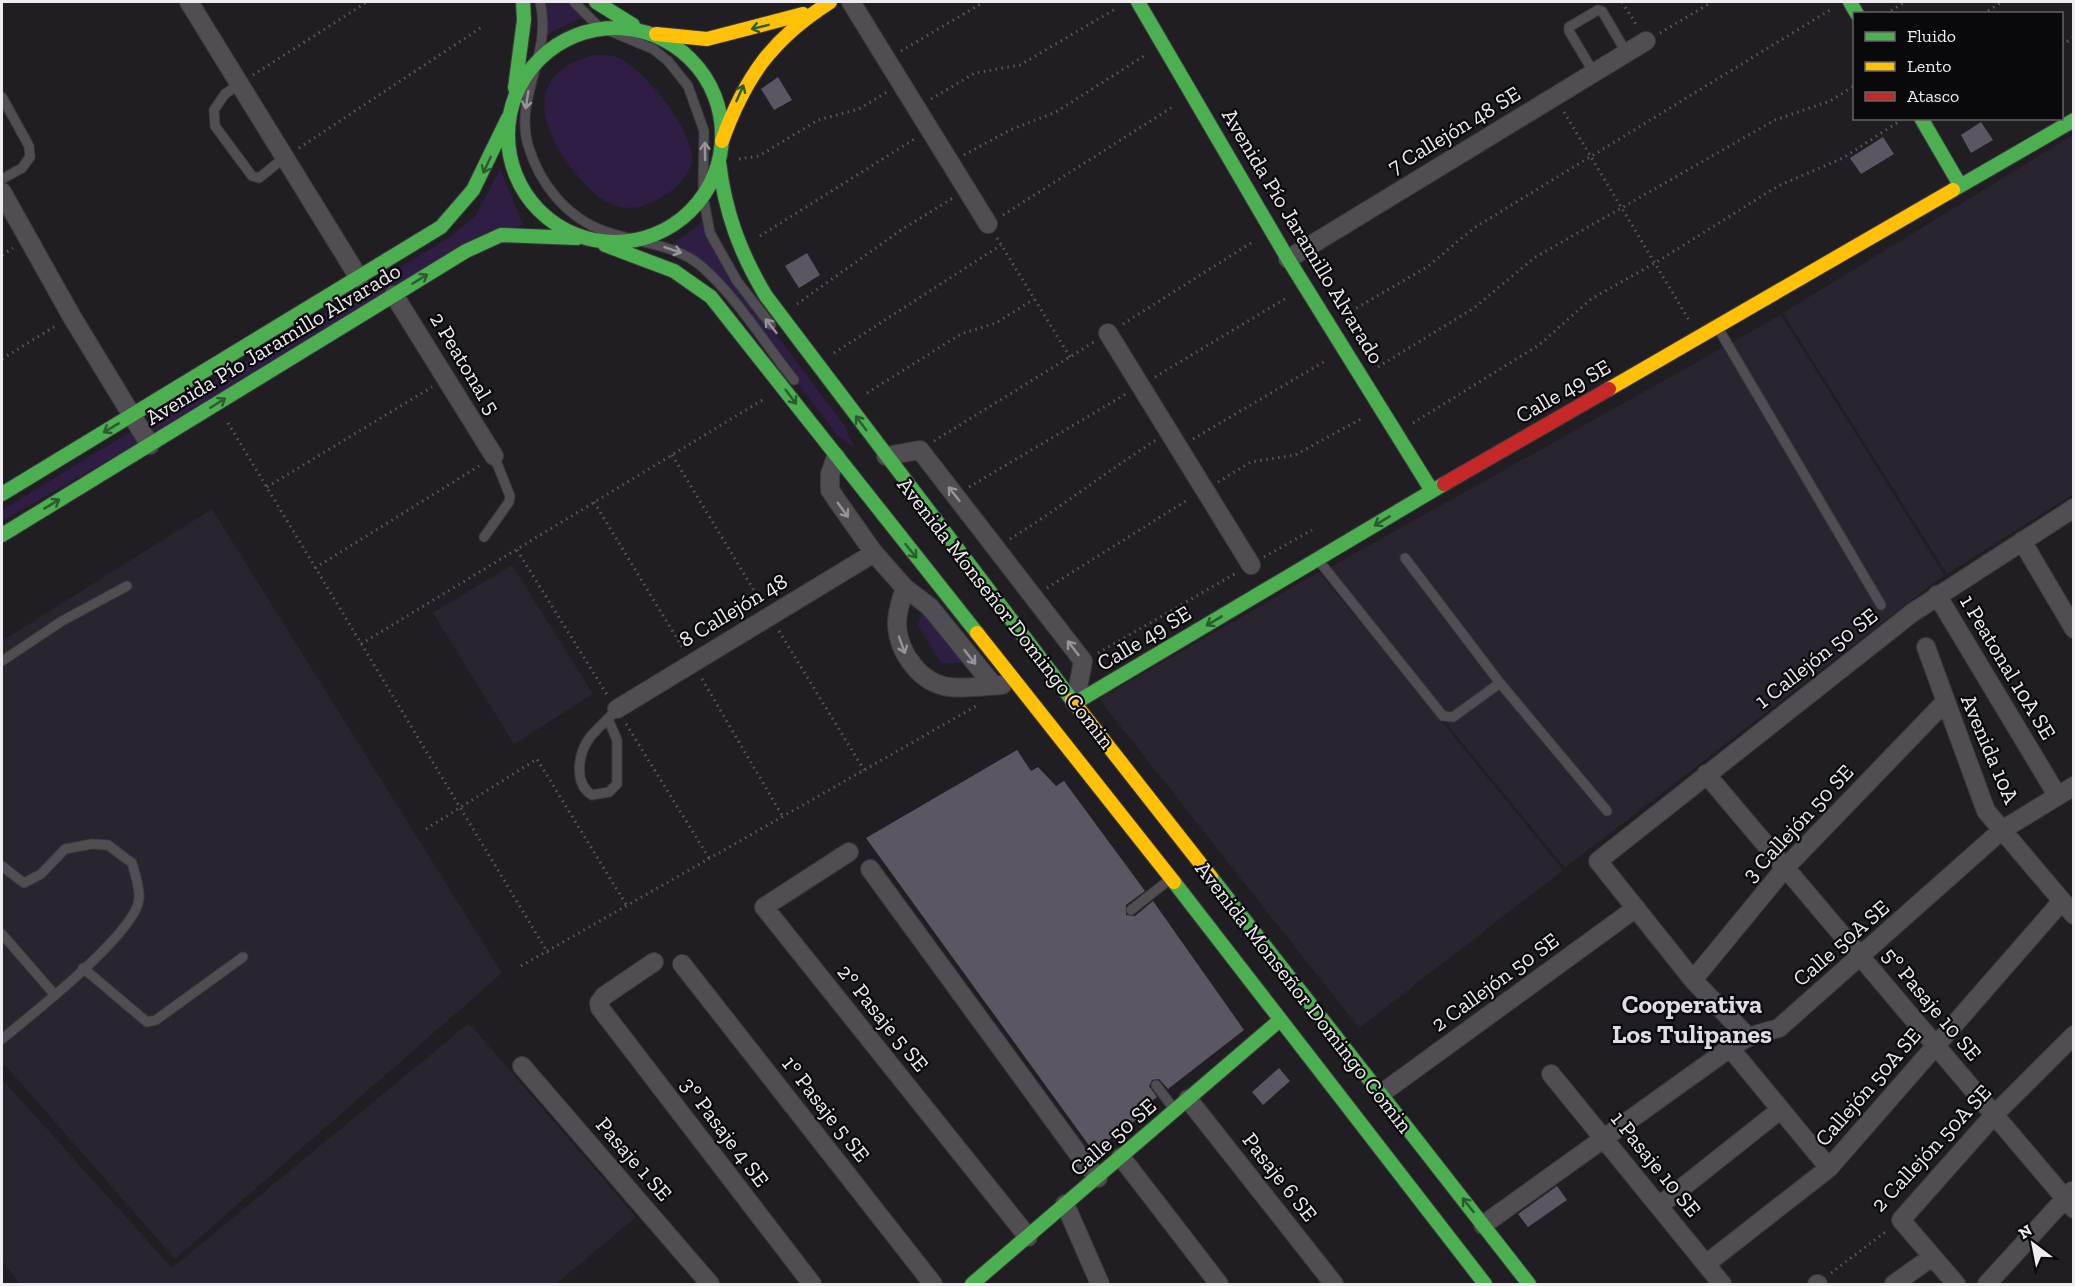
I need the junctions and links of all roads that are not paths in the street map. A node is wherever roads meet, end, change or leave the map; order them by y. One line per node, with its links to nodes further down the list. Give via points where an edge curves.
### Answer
1 (189, 2): 17 (street)
2 (523, 2): 19 (main road)
3 (540, 2): 15 (lane)
4 (574, 2): 10 (lane)
5 (596, 2): 11 (main road)
6 (830, 2): 9 (main road)
7 (851, 2): 29 (street)
8 (1138, 2): 33 (main road, Avenida Pío Jaramillo Alvarado)
9 (816, 10): 12 (main road, one-way to 12, via 707,39); 22 (main road, one-way to 9, via 747,79 789,31)
10 (598, 26): 11 (main road); 15 (main road, via 566,38); 28 (lane, one-way to 10, via 704,131 688,86 668,61 652,49)
11 (637, 27): 12 (main road)
12 (651, 33): 22 (main road, via 684,56 697,72 715,108)
13 (1646, 41): 14 (street, 7 Callejón 48 SE)
14 (1626, 52): 16 (street, 7 Callejón 48 SE); 16 (lane, via 1602,11 1569,27)
15 (541, 55): 19 (main road, via 525,75); 31 (lane, one-way to 31, via 525,116 527,143 537,169 556,200 575,216 603,231)
16 (1594, 72): 33 (street, 7 Callejón 48 SE)
17 (241, 83): 23 (street); 23 (lane, via 225,94 214,110 215,126 252,176 267,174)
18 (2, 97): 25 (lane, via 29,146 30,158 22,168)
19 (513, 105): 30 (main road, via 513,156 520,177 544,213); 34 (main road, Avenida Pío Jaramillo Alvarado, one-way to 34, via 475,190 461,209 441,227)
20 (1922, 120): 26 (main road)
21 (2073, 120): 26 (main road, Calle 49 SE)
22 (720, 147): 24 (main road)
23 (285, 157): 34 (street)
24 (719, 162): 28 (main road); 43 (main road, Avenida Monseñor Domingo Comin, one-way to 24, via 754,278 729,226)
25 (2, 179)
26 (1960, 184): 36 (main road, Calle 49 SE)
27 (2, 192): 40 (street)
28 (703, 196): 31 (main road, via 676,223); 38 (lane, one-way to 28, via 722,257 710,233)
29 (988, 224)
30 (580, 239): 32 (main road, Avenida Pío Jaramillo Alvarado); 35 (main road, Avenida Pío Jaramillo Alvarado, one-way to 30, via 466,251 501,235 528,233)
31 (643, 240): 32 (main road); 39 (lane, one-way to 39, via 684,254 702,267)
32 (605, 245): 44 (main road, Avenida Monseñor Domingo Comin, one-way to 44, via 675,269 692,279 711,297)
33 (1288, 260): 45 (main road, Avenida Pío Jaramillo Alvarado)
34 (359, 278): 40 (main road, Avenida Pío Jaramillo Alvarado)
35 (394, 295): 41 (main road, Avenida Pío Jaramillo Alvarado, one-way to 35); 42 (street, 2 Peatonal 5)
36 (1717, 326): 45 (main road, Calle 49 SE); 59 (lane)
37 (1108, 333): 55 (street)
38 (781, 338)
39 (800, 388)
40 (132, 415): 41 (street); 46 (main road, Avenida Pío Jaramillo Alvarado, one-way to 46)
41 (150, 445): 49 (main road, Avenida Pío Jaramillo Alvarado, one-way to 41)
42 (494, 456): 50 (lane, via 510,496)
43 (886, 456): 67 (main road, Avenida Monseñor Domingo Comin); 67 (street, Avenida Monseñor Domingo Comin, one-way to 43, via 1083,661 920,450)
44 (836, 457): 52 (street, one-way to 52, via 830,490); 65 (main road, Avenida Monseñor Domingo Comin, one-way to 65)
45 (1432, 491): 54 (main road, Calle 49 SE, one-way to 54)
46 (2, 494)
47 (2073, 508): 51 (street, 1 Callejón 50 SE)
48 (925, 524): 111 (lane, Avenida Monseñor Domingo Comin)
49 (2, 535)
50 (484, 537)
51 (2022, 541): 58 (street, 1 Callejón 50 SE); 61 (street)
52 (874, 553): 57 (street); 69 (street, 8 Callejón 48)
53 (1405, 558): 64 (lane)
54 (1317, 560): 64 (lane, via 1443,716 1453,717); 67 (main road, Calle 49 SE, one-way to 67)
55 (1251, 565)
56 (127, 586): 63 (lane)
57 (905, 588): 66 (street, one-way to 66, via 930,607); 66 (street, Avenida Monseñor Domingo Comin, one-way to 66, via 897,626 901,646 912,666 933,682)
58 (1937, 595): 70 (street, 1 Callejón 50 SE); 72 (street, 1 Peatonal 10A SE)
59 (1881, 605)
60 (970, 607): 124 (lane, Avenida Monseñor Domingo Comin)
61 (2073, 629)
62 (1926, 647): 68 (street, Avenida 10A)
63 (2, 660)
64 (1500, 683): 73 (lane)
65 (1016, 684): 66 (street, Avenida Monseñor Domingo Comin); 79 (main road, Avenida Monseñor Domingo Comin)
66 (989, 693)
67 (1075, 703): 100 (main road, Avenida Monseñor Domingo Comin)
68 (1944, 703): 74 (street, Avenida 10A, via 1986,812); 78 (street, 3 Callejón 50 SE)
69 (612, 714): 69 (lane, via 589,738 578,766 581,783 592,795 609,792 617,784 617,740)
70 (1706, 774): 78 (street, 5° Pasaje 10 SE); 80 (street, 1 Callejón 50 SE, via 1599,861)
71 (2073, 786): 72 (street, Calle 50A SE)
72 (2057, 795): 74 (street, Calle 50A SE)
73 (1607, 811)
74 (2002, 831): 81 (street, Avenida 10A); 85 (street, Calle 50A SE)
75 (849, 852): 113 (street, 2° Pasaje 5 SE, via 764,907)
76 (2, 866): 88 (lane, via 24,883 41,874 65,849 92,844 108,845 132,863 139,899 131,920)
77 (870, 868): 107 (street)
78 (1785, 868): 85 (street, 5° Pasaje 10 SE); 89 (street, 3 Callejón 50 SE)
79 (1171, 879): 82 (lane); 91 (main road, Avenida Monseñor Domingo Comin)
80 (1636, 908): 89 (street); 100 (street, 2 Callejón 50 SE)
81 (2068, 908): 95 (street, Callejón 50A SE)
82 (1131, 910)
83 (2, 934): 90 (lane)
84 (243, 957): 88 (lane, via 156,1020 147,1022)
85 (1861, 958): 93 (street, Calle 50A SE, via 1779,1028); 95 (street, 5° Pasaje 10 SE)
86 (654, 962): 117 (street, 3° Pasaje 4 SE, via 604,996 600,1008)
87 (682, 964): 118 (street, 1° Pasaje 5 SE)
88 (83, 968): 90 (lane)
89 (1693, 980): 93 (street)
90 (55, 995): 94 (lane)
91 (1280, 1020): 101 (main road, Calle 50 SE); 123 (main road, Avenida Monseñor Domingo Comin)
92 (2073, 1035): 103 (street, 2 Callejón 50A SE)
93 (1748, 1036): 96 (street, Calle 50A SE)
94 (2, 1038)
95 (1936, 1046): 103 (street, 5° Pasaje 10 SE); 106 (street, Callejón 50A SE)
96 (1730, 1048): 102 (street); 104 (street, Calle 50A SE)
97 (522, 1066): 116 (street, Pasaje 1 SE)
98 (1551, 1074): 104 (street, 1 Pasaje 10 SE)
99 (1156, 1085): 101 (lane)
100 (1382, 1093): 112 (main road, Avenida Monseñor Domingo Comin, one-way to 100)
101 (1182, 1105): 105 (main road, Calle 50 SE); 122 (street, Pasaje 6 SE)
102 (1780, 1110): 106 (street); 110 (street)
103 (1994, 1115): 108 (street, 5° Pasaje 10 SE); 114 (street, 2 Callejón 50A SE, via 1901,1220)
104 (1605, 1137): 110 (street, 1 Pasaje 10 SE); 112 (street, Calle 50A SE)
105 (1121, 1157): 107 (main road, Calle 50 SE); 121 (street)
106 (1829, 1168): 115 (street, Callejón 50A SE)
107 (1098, 1178): 109 (main road, Calle 50 SE)
108 (2071, 1199): 129 (street)
109 (1065, 1204): 113 (main road, Calle 50 SE); 120 (street)
110 (1659, 1206): 115 (street, 1 Pasaje 10 SE)
111 (1464, 1218)
112 (1483, 1225): 125 (main road, Avenida Monseñor Domingo Comin)
113 (1028, 1237): 119 (main road, Calle 50 SE)
114 (1932, 1257): 127 (street); 128 (street)
115 (1706, 1264): 126 (street, 1 Pasaje 10 SE)
116 (710, 1284)
117 (812, 1284)
118 (933, 1284)
119 (972, 1284)
120 (1100, 1284)
121 (1219, 1284)
122 (1334, 1284)
123 (1485, 1284)
124 (1496, 1284)
125 (1529, 1284)
126 (1722, 1284)
127 (1894, 1284)
128 (1956, 1284)
129 (1988, 1284)

